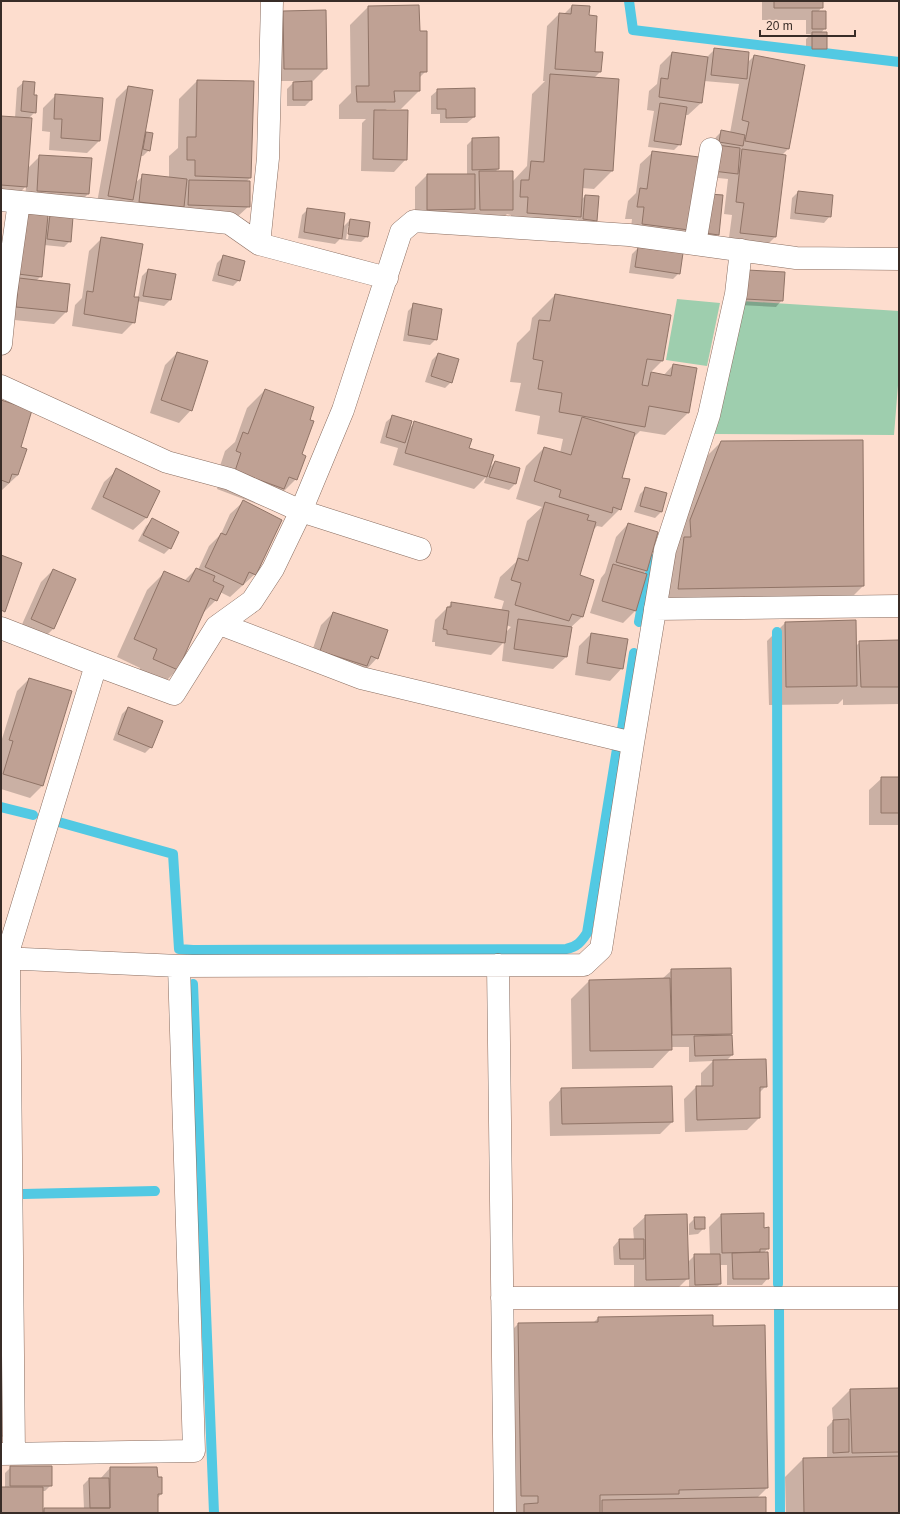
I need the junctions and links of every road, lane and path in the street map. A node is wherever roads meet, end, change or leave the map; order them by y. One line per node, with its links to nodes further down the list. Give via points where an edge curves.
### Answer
1 (272, 1): 4 (street, via 268,158)
2 (711, 149): 5 (street)
3 (10, 201): 4 (street, via 229,223); 9 (street)
4 (259, 244): 8 (street)
5 (695, 244): 6 (street); 8 (street, via 628,235 414,221 401,232)
6 (741, 250): 7 (street, via 796,258); 14 (street, via 736,294 709,415 665,550)
7 (899, 259)
8 (387, 278): 11 (street, via 343,410)
9 (1, 344)
10 (1, 386): 11 (street, via 167,462 230,479)
11 (301, 511): 12 (street); 15 (street, via 273,569 252,601)
12 (420, 549)
13 (899, 606): 14 (street)
14 (655, 609): 18 (street)
15 (220, 624): 17 (street, via 174,694); 18 (street, via 361,678)
16 (1, 628): 17 (street)
17 (96, 665): 19 (street)
18 (633, 743): 20 (street, via 601,948 584,965)
19 (6, 958): 21 (street); 24 (street)
20 (498, 965): 21 (street); 22 (street)
21 (179, 966): 24 (street, via 194,1451)
22 (502, 1298): 23 (street); 25 (street)
23 (899, 1298)
24 (7, 1454)
25 (504, 1513)

